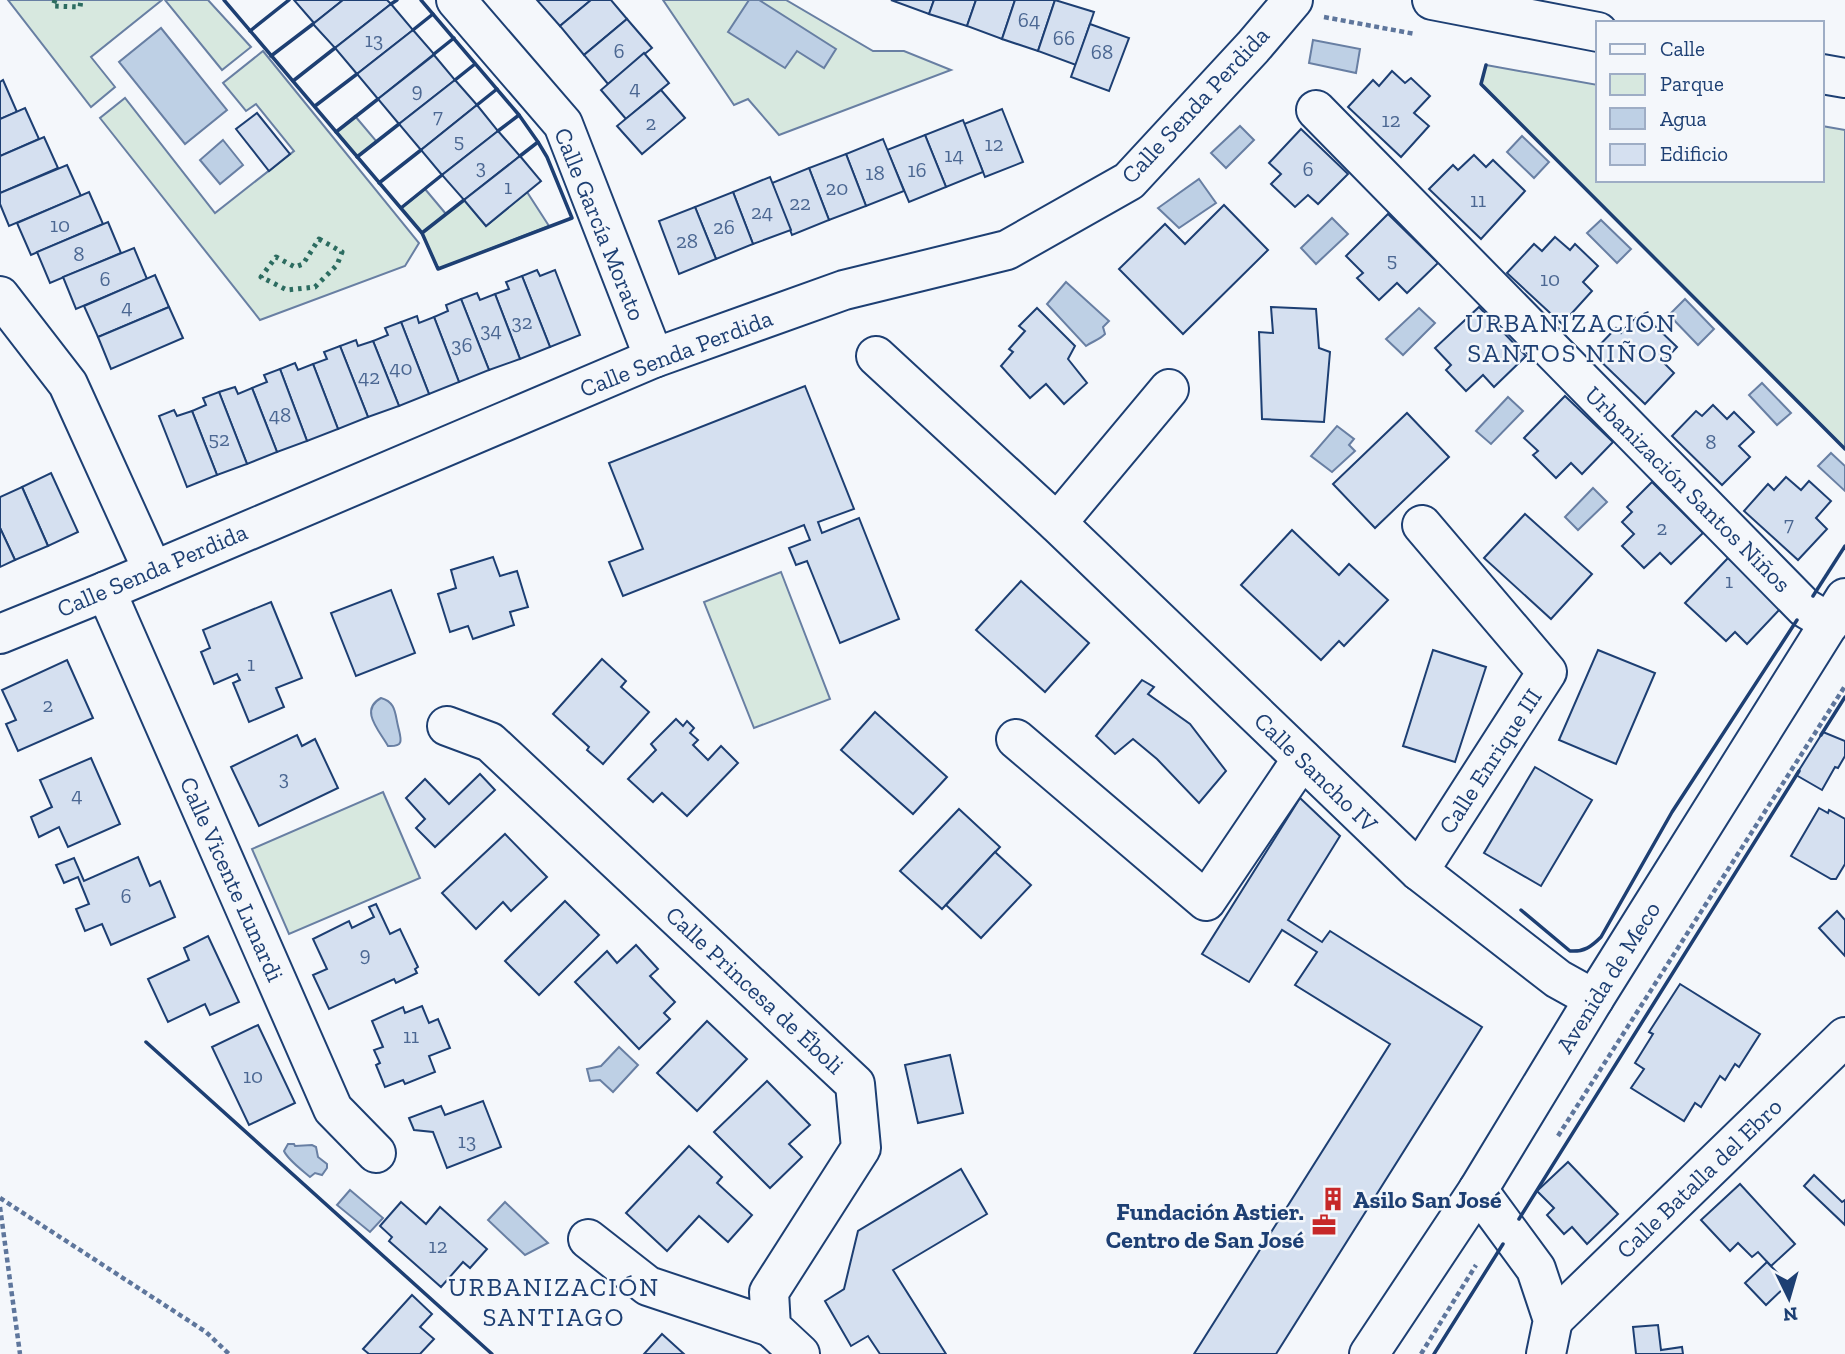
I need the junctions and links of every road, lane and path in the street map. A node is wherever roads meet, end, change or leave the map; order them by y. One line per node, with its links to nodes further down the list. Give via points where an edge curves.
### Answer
1 (456, 0): 10 (street, Calle García Morato, via 563,124)
2 (1293, 0): 10 (street, Calle Senda Perdida, via 1129,181 1007,250 845,290)
3 (1432, 0): 4 (street)
4 (1596, 32)
5 (1824, 74): 6 (street)
6 (1845, 78)
7 (1316, 110): 16 (street, Urbanización Santos Niños, via 1805,608)
8 (0, 296): 14 (street, via 68,384)
9 (876, 356): 12 (street, Calle Sancho IV)
10 (654, 358): 14 (street, Calle Senda Perdida)
11 (1169, 389): 12 (street)
12 (1057, 523): 21 (street, Calle Sancho IV)
13 (1422, 525): 22 (street, Calle Enrique III, via 1547,672)
14 (153, 570): 15 (street, Calle Senda Perdida)
15 (106, 591): 17 (street, Calle Senda Perdida); 26 (street, Calle Vicente Lunardi, via 332,1109)
16 (1837, 611): 23 (street, Avenida de Meco)
17 (0, 634)
18 (1845, 686): 25 (path)
19 (447, 726): 32 (street, Calle Princesa de Éboli, via 490,742 855,1084 861,1147 769,1292)
20 (1016, 739): 21 (street, via 1206,901)
21 (1302, 759): 22 (street, Calle Sancho IV)
22 (1419, 871): 23 (street, Calle Sancho IV, via 1558,979)
23 (1594, 999): 27 (street, Avenida de Meco)
24 (1845, 1037): 33 (street, Calle Batalla del Ebro)
25 (1555, 1141)
26 (376, 1153)
27 (1478, 1190): 30 (street); 37 (street, Avenida de Meco)
28 (0, 1198): 35 (path, via 206,1332)
29 (0, 1208): 34 (path)
30 (1503, 1223): 33 (street, via 1536,1269); 38 (path)
31 (588, 1239): 32 (street, via 648,1286)
32 (771, 1327): 36 (street)
33 (1550, 1337)
34 (20, 1354)
35 (229, 1354)
36 (800, 1354)
37 (1368, 1354)
38 (1421, 1354)

